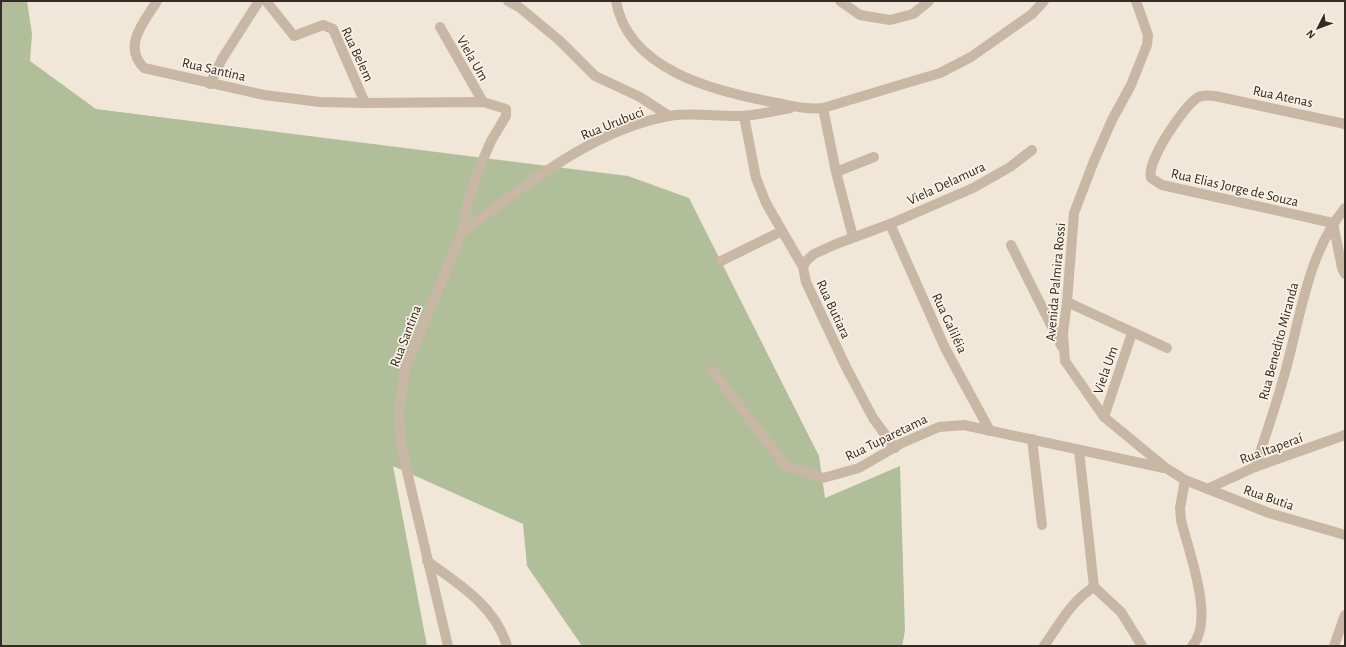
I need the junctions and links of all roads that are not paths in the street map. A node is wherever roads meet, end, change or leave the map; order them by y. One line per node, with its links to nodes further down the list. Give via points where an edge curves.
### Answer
1 (157, 1): 11 (street, Rua Santina, via 136,38 136,59 144,68)
2 (258, 1): 11 (street, via 222,59)
3 (266, 1): 14 (street, Rua Belem, via 294,36 323,25 333,29)
4 (508, 1): 17 (street, via 554,36 595,76 640,98)
5 (616, 1): 15 (street, via 618,12 630,36 654,59 685,78 748,98)
6 (840, 1): 7 (street, via 860,15 890,20 913,14)
7 (929, 1)
8 (1044, 1): 16 (street, via 1032,14 971,57 940,73)
9 (1136, 1): 33 (street, Avenida Palmira Rossi, via 1148,35 1147,45 1132,85 1112,120 1094,161 1074,213)
10 (440, 27): 13 (street, Viela Um)
11 (210, 84): 14 (street, Rua Santina, via 320,102)
12 (1215, 96): 19 (street, Rua Atenas); 24 (street, Rua Elias Jorge de Souza, via 1199,96 1181,116 1151,166 1151,178 1162,185)
13 (483, 102): 14 (street, Rua Santina); 27 (street, Rua Santina, via 506,109 506,116 491,141 479,169 468,202)
14 (365, 103)
15 (796, 107): 16 (street, via 807,110); 18 (street, Rua Urubuci)
16 (824, 108): 22 (street)
17 (669, 116): 18 (street, Rua Urubuci); 27 (street, Rua Urubuci, via 628,128 567,158)
18 (744, 116): 26 (street, via 756,178 766,203)
19 (1345, 124)
20 (1032, 150): 25 (street, Viela Delamura, via 1010,167 973,188)
21 (874, 157): 22 (street)
22 (836, 172): 28 (street)
23 (1345, 208): 24 (street, Rua Benedito Miranda)
24 (1333, 223): 32 (street); 44 (street, Rua Benedito Miranda, via 1314,261 1276,406)
25 (890, 224): 28 (street, Rua Butiara); 39 (street, Rua Galiléia, via 945,348)
26 (782, 231): 30 (street); 31 (street)
27 (462, 232): 50 (street, Rua Santina, via 406,367 399,408 400,446)
28 (853, 237): 31 (street, Rua Butiara, via 814,254)
29 (1011, 245): 36 (street)
30 (721, 261)
31 (803, 267): 42 (street, Rua Butiara, via 806,282 846,367 873,418)
32 (1345, 274)
33 (1067, 302): 34 (street); 36 (street, Avenida Palmira Rossi)
34 (1132, 333): 35 (street); 38 (street, Viela Um)
35 (1167, 348)
36 (1063, 350): 38 (street, Avenida Palmira Rossi, via 1065,361 1071,371)
37 (712, 370): 42 (street, Rua Tuparetama, via 786,466 823,478 859,468)
38 (1104, 417): 45 (street, Avenida Palmira Rossi)
39 (990, 431): 41 (street, Rua Tuparetama); 42 (street, Rua Tuparetama, via 964,425 939,427)
40 (1345, 435): 44 (street, Rua Itaperaí)
41 (1032, 439): 43 (street, Rua Tuparetama); 48 (street)
42 (895, 448)
43 (1078, 450): 45 (street, Rua Tuparetama); 51 (street)
44 (1255, 467): 47 (street, Rua Itaperaí)
45 (1166, 468): 46 (street, Avenida Palmira Rossi)
46 (1185, 480): 47 (street, Rua Butia); 57 (street, via 1180,508 1181,520 1200,594 1200,633)
47 (1207, 489): 49 (street, Rua Butia, via 1268,513)
48 (1042, 524)
49 (1345, 535)
50 (427, 561): 53 (street, Rua Santina); 54 (street, via 477,598 493,617)
51 (1094, 587): 55 (street, via 1084,593 1069,609); 56 (street, via 1121,612)
52 (1345, 615): 58 (street)
53 (448, 646)
54 (507, 646)
55 (1044, 646)
56 (1142, 646)
57 (1192, 646)
58 (1334, 646)

